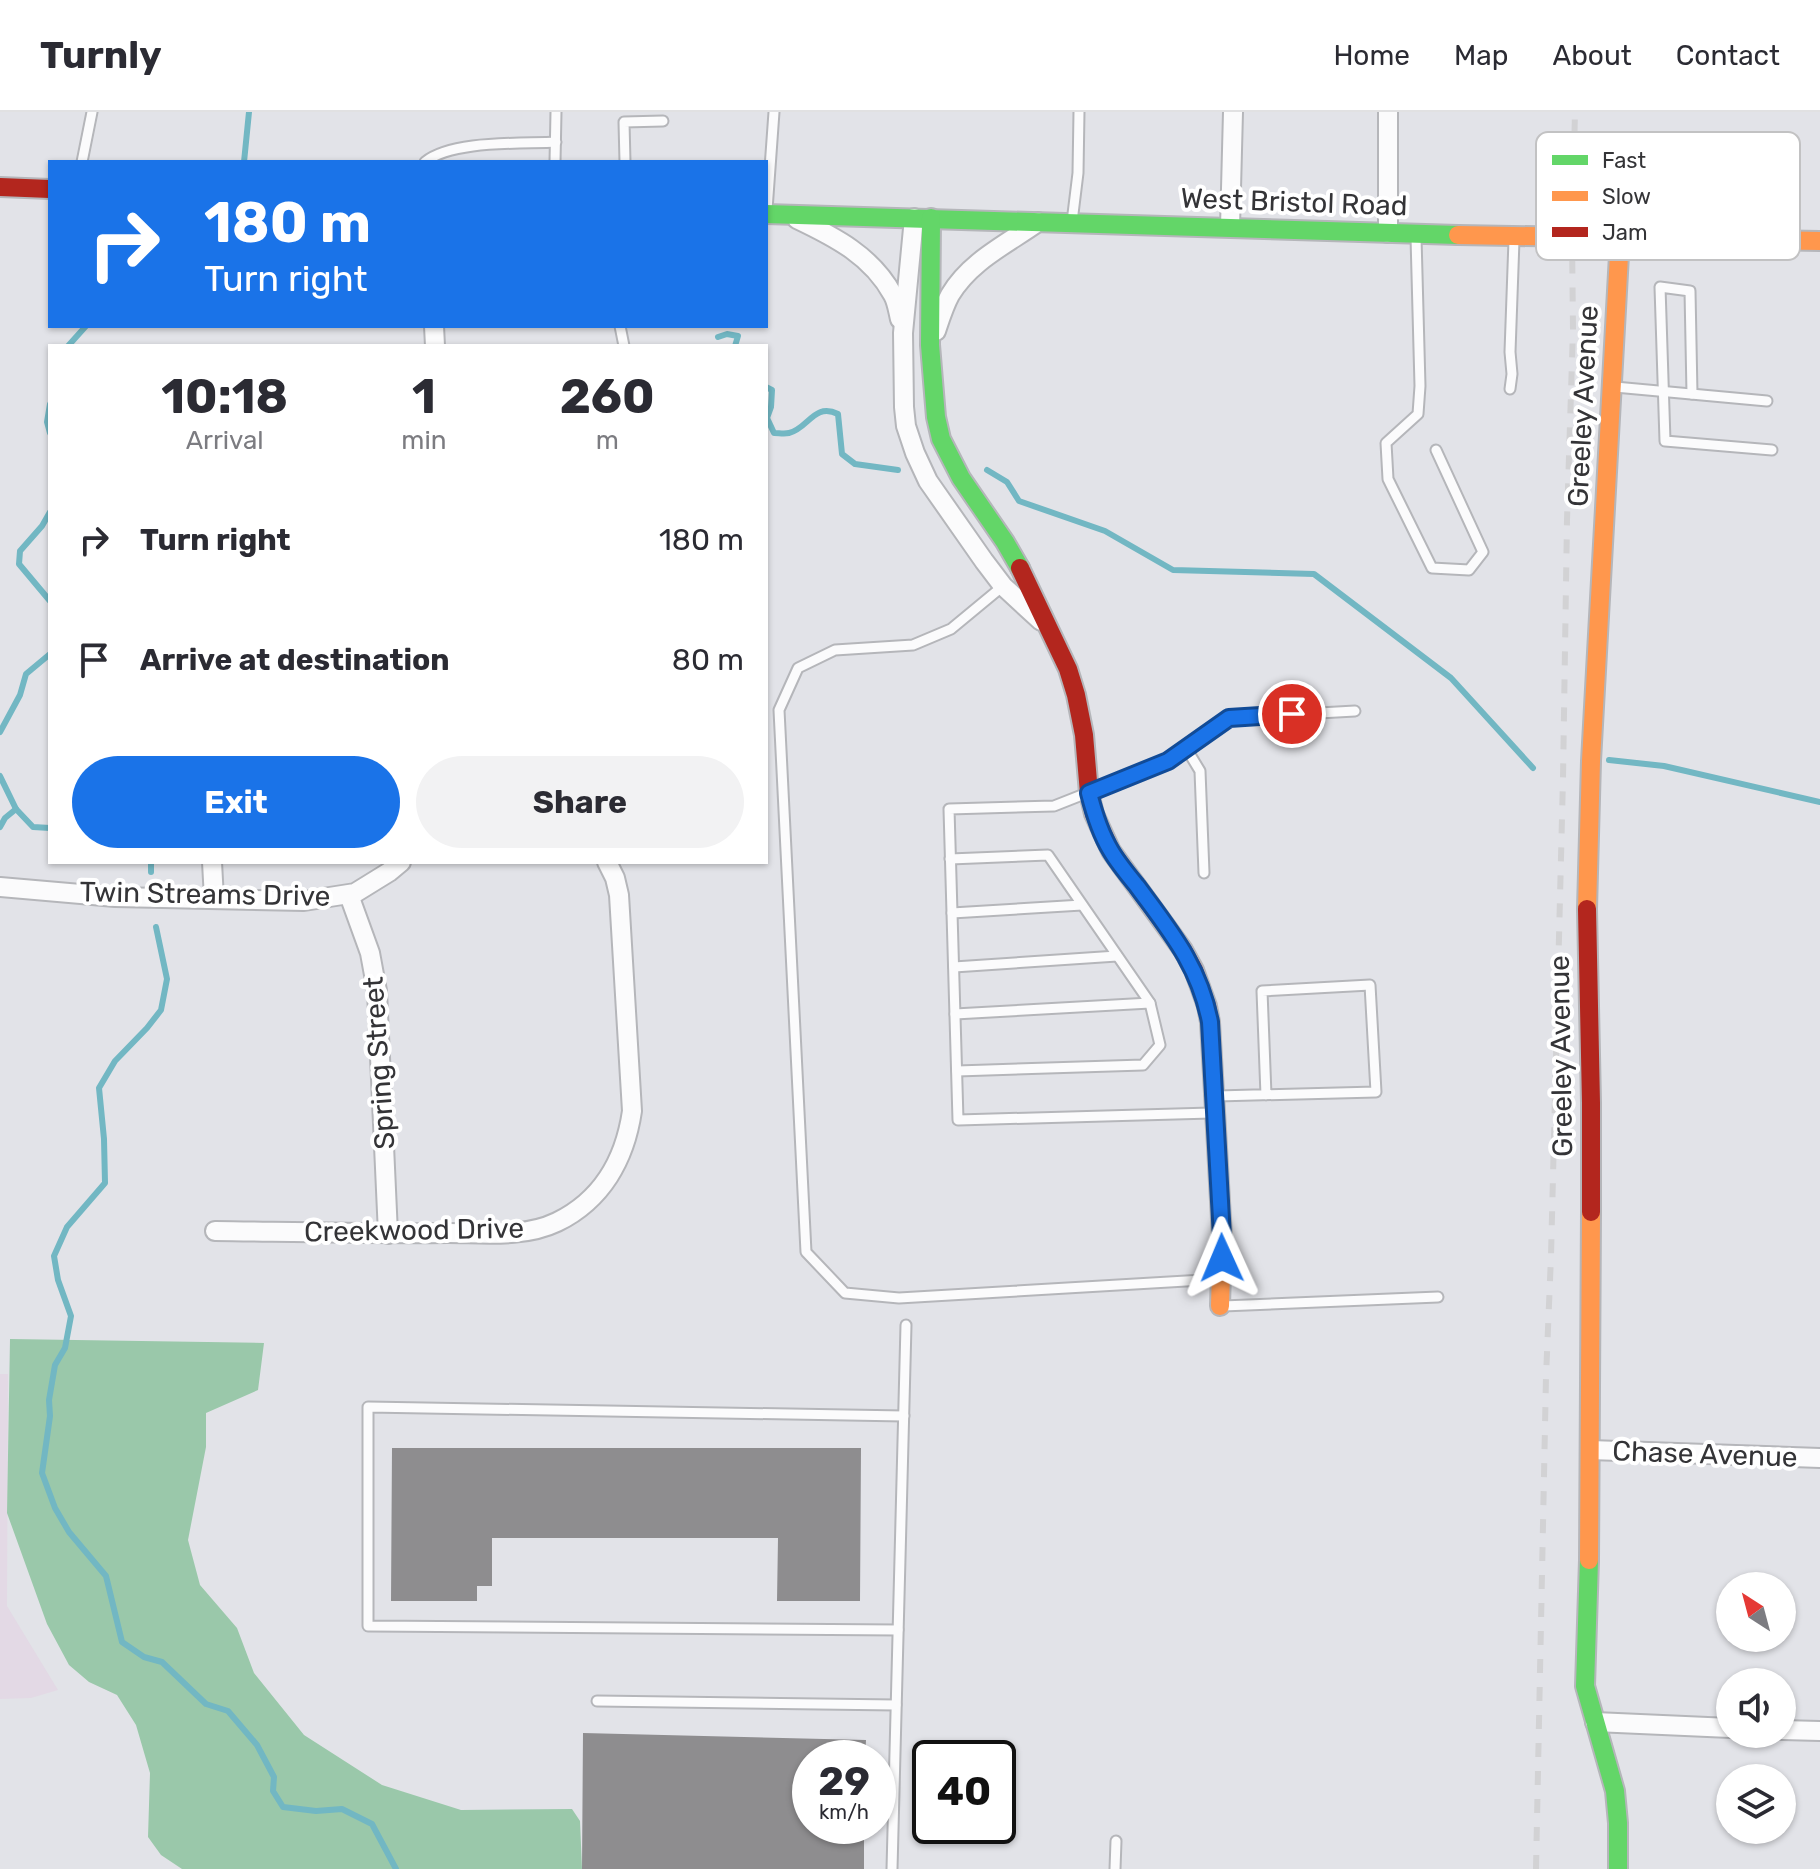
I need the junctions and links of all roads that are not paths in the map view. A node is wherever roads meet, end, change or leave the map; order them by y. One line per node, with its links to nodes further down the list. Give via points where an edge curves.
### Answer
1 (92, 112): 11 (lane)
2 (556, 112): 10 (lane)
3 (619, 112): 9 (lane)
4 (774, 112): 16 (lane)
5 (1079, 112): 22 (lane)
6 (1233, 112): 23 (street)
7 (1388, 112): 24 (street)
8 (663, 121): 9 (lane)
9 (624, 122): 14 (lane)
10 (556, 142): 12 (lane, via 468,146); 13 (lane)
11 (82, 160)
12 (428, 160)
13 (555, 160)
14 (625, 160)
15 (0, 187): 17 (street)
16 (768, 188)
17 (48, 189)
18 (768, 214): 19 (street, West Bristol Road)
19 (787, 214): 20 (street, West Bristol Road); 31 (street, via 864,259 894,297)
20 (923, 218): 21 (street, West Bristol Road); 31 (street); 32 (street)
21 (1039, 221): 22 (street, West Bristol Road); 32 (street, via 976,264 958,283)
22 (1072, 222): 23 (street, West Bristol Road)
23 (1230, 227): 24 (street, West Bristol Road)
24 (1388, 233): 25 (street, West Bristol Road)
25 (1415, 234): 26 (street, West Bristol Road); 38 (lane, via 1418,414 1386,443 1388,479 1432,568 1469,570 1483,552)
26 (1514, 237): 27 (street, West Bristol Road); 34 (lane)
27 (1536, 237)
28 (1800, 241): 29 (street, West Bristol Road)
29 (1820, 241)
30 (1619, 260): 33 (street, Greeley Avenue)
31 (903, 333): 40 (street, via 905,416 917,459)
32 (930, 345): 41 (street, via 936,417 947,454 1005,542)
33 (1612, 386): 35 (lane); 69 (street, Greeley Avenue, via 1587,924)
34 (1510, 389)
35 (1663, 391): 36 (lane); 36 (lane, via 1660,287 1690,291); 39 (lane, via 1665,441)
36 (1692, 394): 37 (lane)
37 (1767, 401)
38 (1436, 450)
39 (1772, 450)
40 (1003, 586): 41 (street); 64 (lane, via 951,629 913,645 835,650 798,668 779,710 806,1252 845,1293 899,1298)
41 (1047, 627): 44 (street, via 1076,695)
42 (1355, 711): 43 (lane, via 1229,718)
43 (1186, 748): 44 (lane, via 1168,761); 49 (lane, via 1200,771)
44 (1089, 793): 45 (lane, via 1054,806 949,809); 61 (street, via 1111,851 1194,970 1210,1022)
45 (950, 859): 53 (lane, via 1048,855); 54 (lane)
46 (212, 864): 52 (street)
47 (399, 864): 51 (street, Twin Streams Drive)
48 (608, 864): 63 (street, Creekwood Drive, via 619,895 632,1111 613,1172 574,1212 539,1228 514,1233)
49 (1204, 873)
50 (0, 887): 52 (street, Twin Streams Drive)
51 (349, 895): 52 (street, Twin Streams Drive, via 304,901); 63 (street, Spring Street, via 377,991)
52 (214, 899)
53 (1082, 905): 54 (lane); 55 (lane)
54 (952, 913): 56 (lane)
55 (1117, 956): 56 (lane); 57 (lane)
56 (954, 967): 58 (lane)
57 (1150, 1003): 58 (lane); 59 (lane, via 1160,1045 1143,1065)
58 (955, 1014): 59 (lane)
59 (957, 1071): 61 (lane, via 958,1120)
60 (1266, 1095): 60 (lane, via 1376,1092 1370,985 1262,991); 61 (lane)
61 (1214, 1104): 64 (street)
62 (215, 1231): 63 (street, Creekwood Drive)
63 (388, 1234)
64 (1221, 1278): 66 (street)
65 (1438, 1297): 66 (lane)
66 (1220, 1306)
67 (906, 1325): 68 (lane)
68 (904, 1416): 71 (lane); 71 (lane, via 368,1407 368,1626)
69 (1590, 1450): 70 (street, Chase Avenue); 74 (street, Greeley Avenue, via 1585,1686)
70 (1820, 1458)
71 (898, 1630): 73 (lane)
72 (597, 1701): 73 (lane)
73 (896, 1705): 79 (lane)
74 (1595, 1722): 75 (street); 81 (street, Greeley Avenue, via 1615,1791)
75 (1716, 1727)
76 (1796, 1730): 77 (street)
77 (1820, 1731)
78 (1116, 1841): 80 (lane)
79 (892, 1869)
80 (1115, 1869)
81 (1618, 1869)

